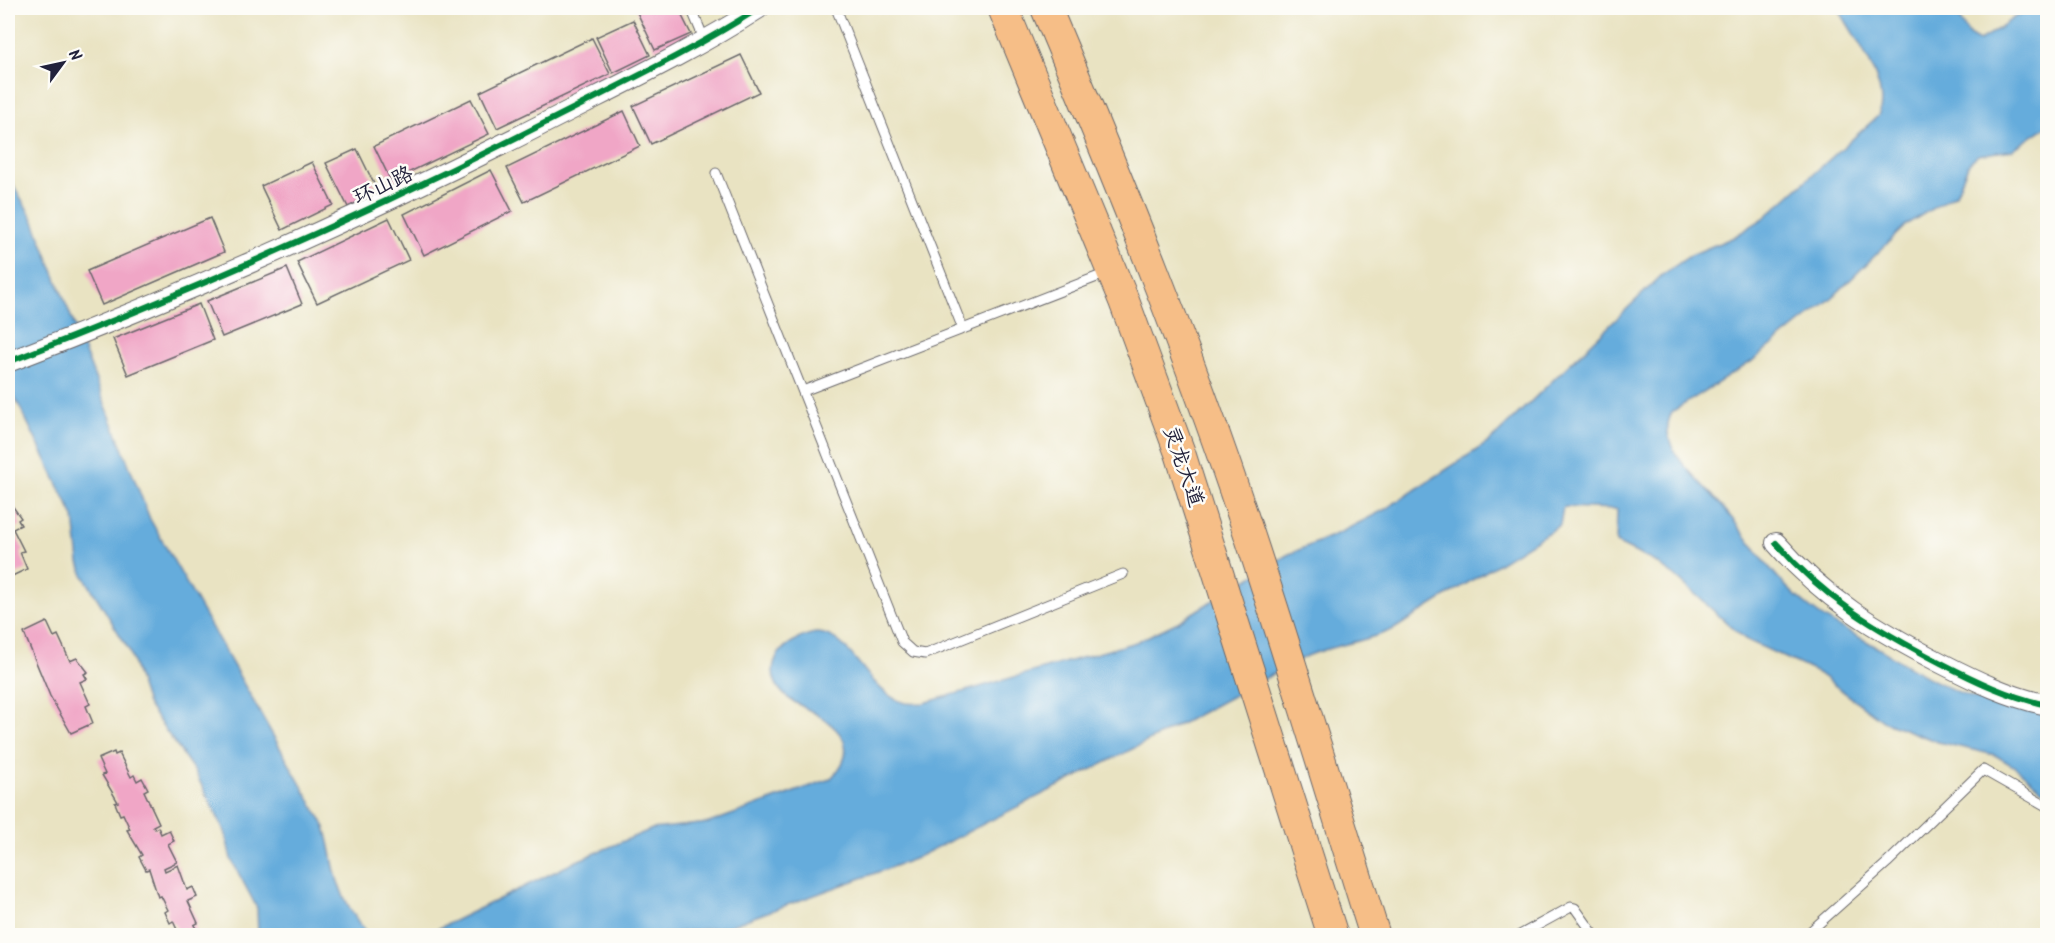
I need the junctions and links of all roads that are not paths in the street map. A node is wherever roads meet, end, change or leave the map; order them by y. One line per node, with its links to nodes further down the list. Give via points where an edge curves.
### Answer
1 (691, 8): 6 (lane)
2 (759, 8): 6 (street, 环山路)
3 (836, 8): 9 (lane)
4 (1003, 8): 8 (main road, 灵龙大道)
5 (1046, 8): 17 (main road, 灵龙大道, via 1161,288 1249,534)
6 (705, 41): 10 (street, 环山路, via 407,192 94,329)
7 (716, 173): 11 (lane)
8 (1112, 271): 9 (lane); 16 (main road, 灵龙大道, via 1180,453)
9 (963, 329): 11 (lane)
10 (8, 362)
11 (802, 391): 13 (lane, via 902,642 913,652 925,654)
12 (1776, 543): 14 (street, via 1816,585 1861,620 1961,673 2028,701)
13 (1123, 574)
14 (2048, 705)
15 (2048, 807): 20 (lane, via 1983,770)
16 (1334, 936)
17 (1375, 936)
18 (1518, 936): 19 (lane, via 1571,907)
19 (1595, 936)
20 (1804, 936)

